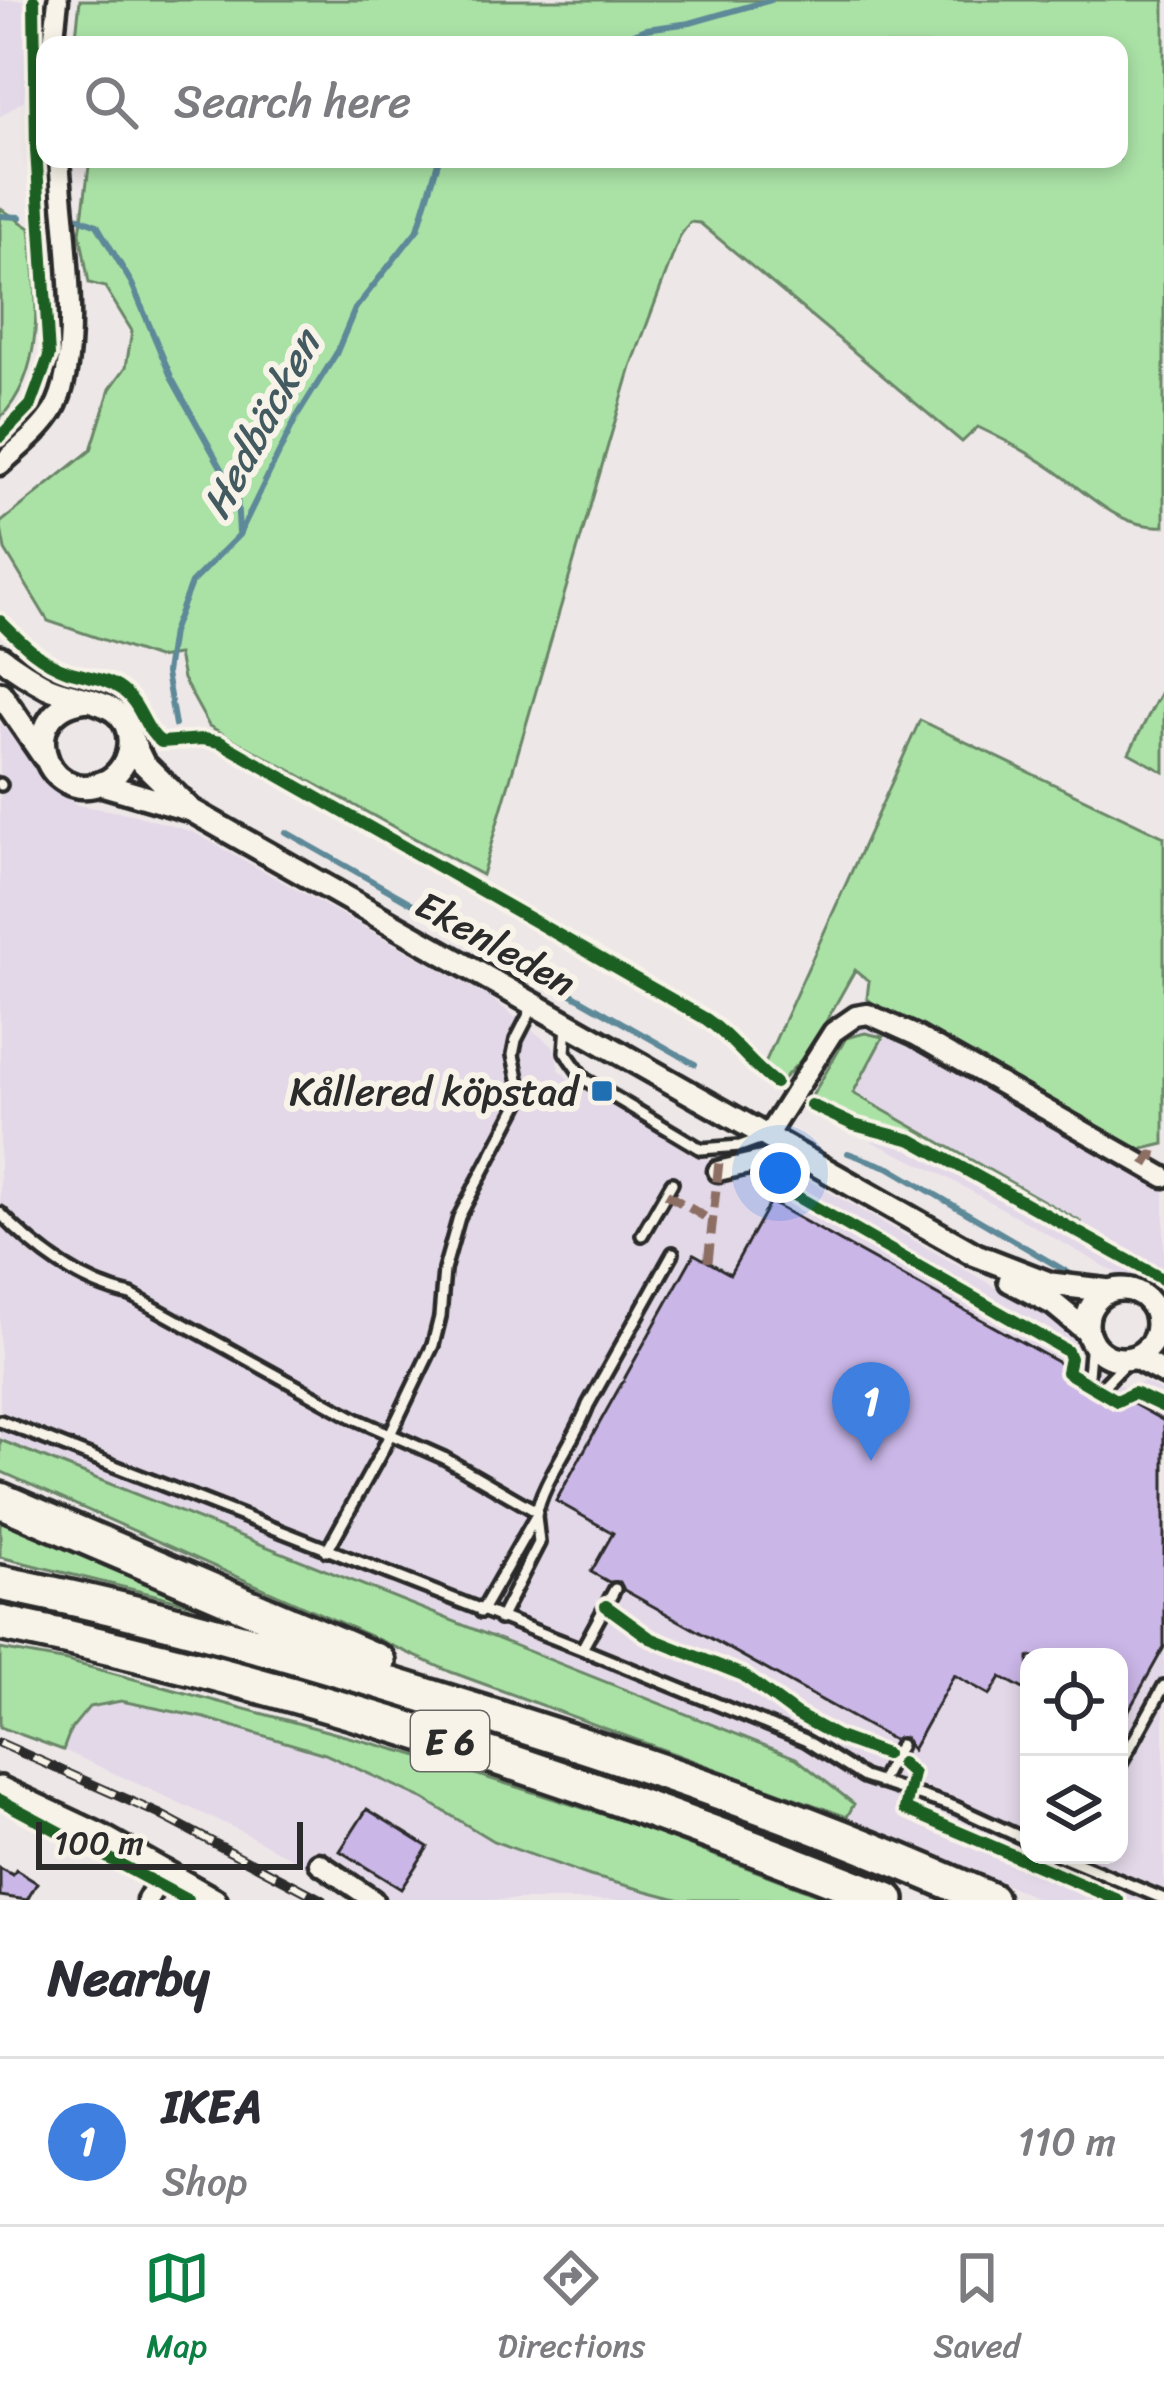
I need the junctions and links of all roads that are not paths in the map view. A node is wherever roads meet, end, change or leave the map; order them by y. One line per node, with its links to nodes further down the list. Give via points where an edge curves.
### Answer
1 (58, 0): 2 (street)
2 (54, 36)
3 (60, 168): 4 (street, via 66,379 53,411)
4 (0, 465)
5 (0, 657): 7 (street, via 50,688)
6 (0, 693): 9 (street)
7 (90, 700): 8 (street, via 111,707); 9 (street, via 55,713 43,736)
8 (129, 734): 10 (street, via 121,769); 11 (street, Ekenleden, via 143,763)
9 (47, 762): 10 (street, via 76,785)
10 (101, 784): 11 (street, Ekenleden)
11 (190, 810): 12 (street, Ekenleden)
12 (534, 1005): 13 (street, Ekenleden); 31 (lane, via 513,1055 518,1111 459,1217 433,1345)
13 (567, 1024): 14 (street, Ekenleden); 14 (lane, via 565,1052 584,1078 701,1148)
14 (767, 1136): 15 (street, Ekenleden); 17 (street, via 833,1033 868,1014)
15 (796, 1153): 16 (street); 22 (street, Ekenleden)
16 (718, 1171)
17 (1164, 1177)
18 (672, 1183): 20 (lane)
19 (0, 1213): 31 (lane, via 96,1286 131,1295)
20 (642, 1235)
21 (673, 1253): 33 (lane)
22 (976, 1255): 23 (street, Ekenleden, via 1051,1284); 25 (street, Ekenleden)
23 (1110, 1291): 24 (street, Ekenleden, via 1140,1294); 25 (street, via 1089,1312)
24 (1160, 1325): 26 (street, Ekenleden)
25 (1089, 1336): 26 (street, Ekenleden, via 1110,1357); 28 (lane)
26 (1132, 1357): 27 (street, Ekenleden); 29 (lane)
27 (1164, 1373)
28 (1088, 1376)
29 (1104, 1385)
30 (0, 1421): 34 (lane)
31 (391, 1432): 33 (lane); 34 (lane)
32 (0, 1500): 42 (highway)
33 (536, 1514): 37 (lane); 38 (lane, via 539,1544)
34 (327, 1551): 37 (lane)
35 (0, 1583): 42 (highway, E 6, via 343,1670)
36 (615, 1588): 40 (lane)
37 (481, 1612): 38 (lane)
38 (500, 1619): 40 (lane)
39 (0, 1623): 54 (highway, E 6, via 227,1677 510,1759)
40 (581, 1649): 45 (lane, via 805,1741)
41 (1164, 1686): 44 (lane)
42 (523, 1726): 55 (highway, E 6, via 707,1786)
43 (900, 1745): 45 (lane)
44 (1125, 1756)
45 (880, 1783): 47 (lane)
46 (0, 1788): 50 (street)
47 (1020, 1837)
48 (319, 1864): 53 (street)
49 (1079, 1864): 56 (lane)
50 (165, 1870): 51 (street); 52 (street)
51 (148, 1900)
52 (215, 1900)
53 (373, 1900)
54 (887, 1900)
55 (990, 1900)
56 (1164, 1900)

